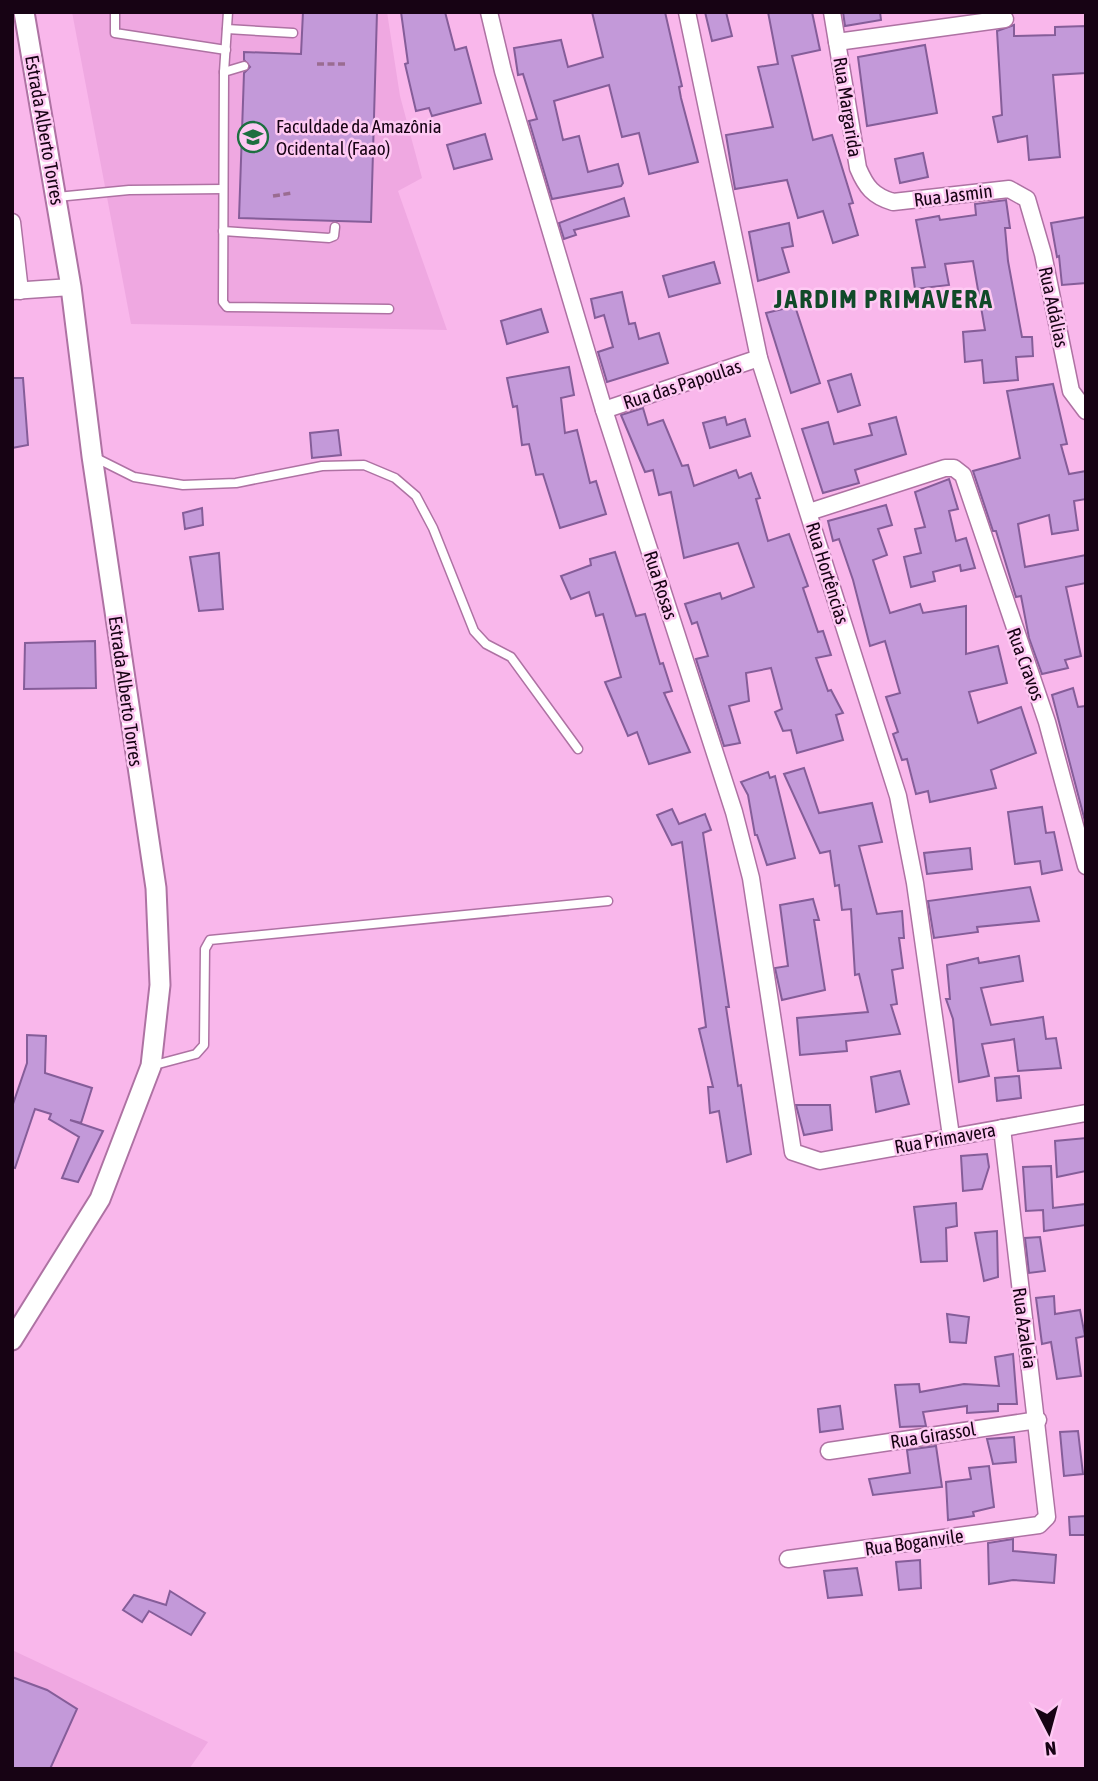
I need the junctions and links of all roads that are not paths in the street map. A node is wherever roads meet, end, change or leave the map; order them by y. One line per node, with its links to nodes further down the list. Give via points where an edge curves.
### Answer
1 (24, 12): 15 (street, Estrada Alberto Torres)
2 (115, 12): 11 (lane, via 115,33)
3 (228, 12): 8 (lane)
4 (489, 12): 25 (street, Rua Rosas)
5 (687, 12): 24 (street, Rua Hortências)
6 (832, 12): 10 (street, Rua Margarida)
7 (1005, 19): 10 (street)
8 (227, 29): 9 (lane); 11 (lane)
9 (293, 33)
10 (837, 42): 16 (street, Rua Margarida, via 858,168)
11 (226, 50): 13 (lane)
12 (244, 66): 13 (lane)
13 (224, 72): 14 (lane)
14 (223, 188): 15 (lane); 20 (lane)
15 (57, 197): 21 (street, Estrada Alberto Torres)
16 (876, 197): 17 (street, Rua Jasmin, via 893,202 1009,188)
17 (1027, 199): 26 (street, Rua Adálias, via 1071,391)
18 (12, 222): 22 (street)
19 (335, 227): 20 (lane, via 329,238)
20 (223, 231): 23 (lane, via 223,302 227,307)
21 (71, 288): 22 (street); 27 (street, Estrada Alberto Torres)
22 (16, 291)
23 (388, 309)
24 (760, 358): 25 (street, Rua das Papoulas); 28 (street, Rua Hortências)
25 (604, 410): 36 (street, Rua Rosas, via 744,851 788,1140 793,1152)
26 (1086, 411)
27 (92, 456): 29 (lane, via 134,477 183,485 236,483 322,466 364,465 395,478 416,496 433,528 474,631 486,644 511,657); 32 (street, Estrada Alberto Torres, via 156,888 160,985)
28 (809, 512): 30 (street, Rua Cravos, via 954,468 969,486 1047,722); 35 (street, Rua Hortências, via 898,796)
29 (578, 749)
30 (1086, 866)
31 (608, 901): 32 (lane, via 210,940 205,948 204,1045 196,1054)
32 (151, 1066): 37 (street, Estrada Alberto Torres, via 100,1199)
33 (1086, 1113): 34 (street, Rua Primavera)
34 (1002, 1128): 35 (street, Rua Primavera); 38 (street, Rua Azaleia)
35 (951, 1136): 36 (street, Rua Primavera, via 820,1161)
36 (804, 1158)
37 (12, 1340)
38 (1038, 1420): 39 (street, Rua Girassol); 40 (street, Rua Azaleia, via 1048,1510 1045,1522)
39 (829, 1451)
40 (1039, 1525): 41 (street, Rua Boganvile)
41 (788, 1559)

